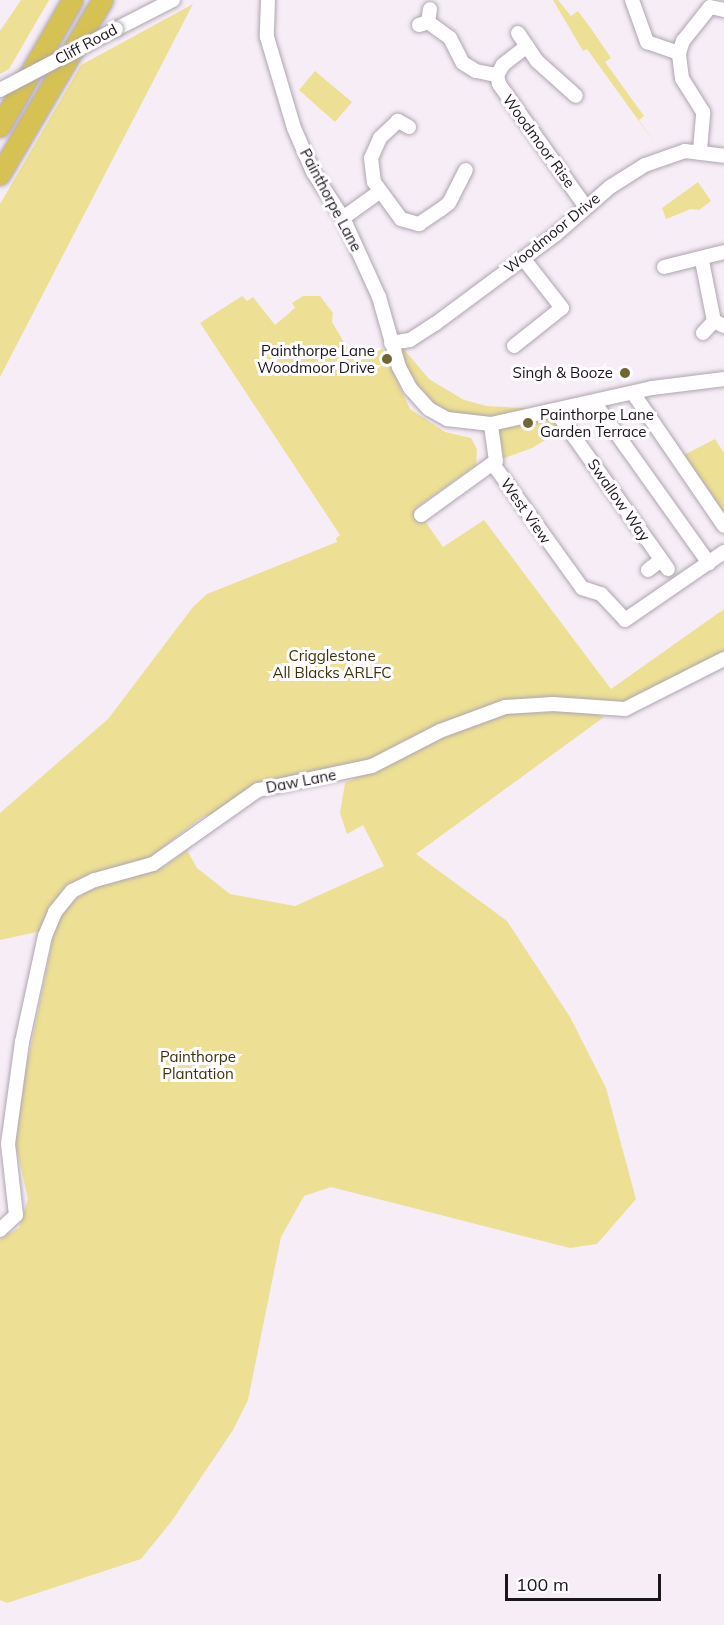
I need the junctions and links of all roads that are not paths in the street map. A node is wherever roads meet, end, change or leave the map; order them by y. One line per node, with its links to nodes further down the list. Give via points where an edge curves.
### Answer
1 (73, 0): 14 (highway)
2 (103, 0): 19 (highway)
3 (173, 0): 12 (street, Cliff Road, bridge)
4 (268, 0): 22 (street, Painthorpe Lane, via 267,36 294,128 313,172)
5 (632, 0): 10 (street, via 647,42)
6 (724, 10): 10 (street, via 710,7 683,40)
7 (426, 19): 11 (street, via 450,38 463,63 476,71)
8 (518, 33): 9 (street)
9 (527, 46): 11 (street, via 503,64); 13 (street, via 537,61)
10 (679, 53): 16 (street, via 682,79 703,112)
11 (497, 75): 21 (street, Woodmoor Rise, via 504,95 522,114)
12 (0, 90)
13 (576, 96)
14 (0, 127)
15 (409, 127): 20 (street, via 398,121 374,147 372,171)
16 (700, 150): 17 (street, Woodmoor Drive); 21 (street, Woodmoor Drive, via 665,155)
17 (724, 156)
18 (466, 170): 20 (street, via 462,190 419,224 401,219)
19 (0, 175)
20 (379, 192): 22 (street)
21 (585, 206): 24 (street, Woodmoor Drive)
22 (344, 218): 29 (street, Painthorpe Lane, via 379,297)
23 (724, 252): 25 (street)
24 (523, 258): 29 (street, Woodmoor Drive, via 435,324 410,340); 30 (street, via 562,308)
25 (702, 261): 26 (street); 27 (street)
26 (664, 267)
27 (719, 324): 28 (street)
28 (703, 333)
29 (391, 343): 35 (street, Painthorpe Lane, via 410,388 429,409 456,422)
30 (514, 346)
31 (724, 379): 32 (street, Painthorpe Lane)
32 (633, 393): 33 (street, Painthorpe Lane); 38 (street)
33 (594, 402): 34 (street, Painthorpe Lane); 40 (street)
34 (555, 410): 35 (street, Painthorpe Lane); 41 (street, Swallow Way, via 665,564)
35 (491, 424): 36 (street, via 496,461)
36 (493, 465): 37 (street); 40 (street, West View, via 582,588 601,594 625,620)
37 (421, 515)
38 (724, 526)
39 (724, 552): 40 (street)
40 (709, 563)
41 (648, 570)
42 (724, 659): 43 (street, Daw Lane, via 625,709 553,704 505,706 440,731 372,766 258,790 153,864 95,880 72,891 55,912 43,942 21,1042 8,1144 18,1202 12,1222)
43 (0, 1230)

